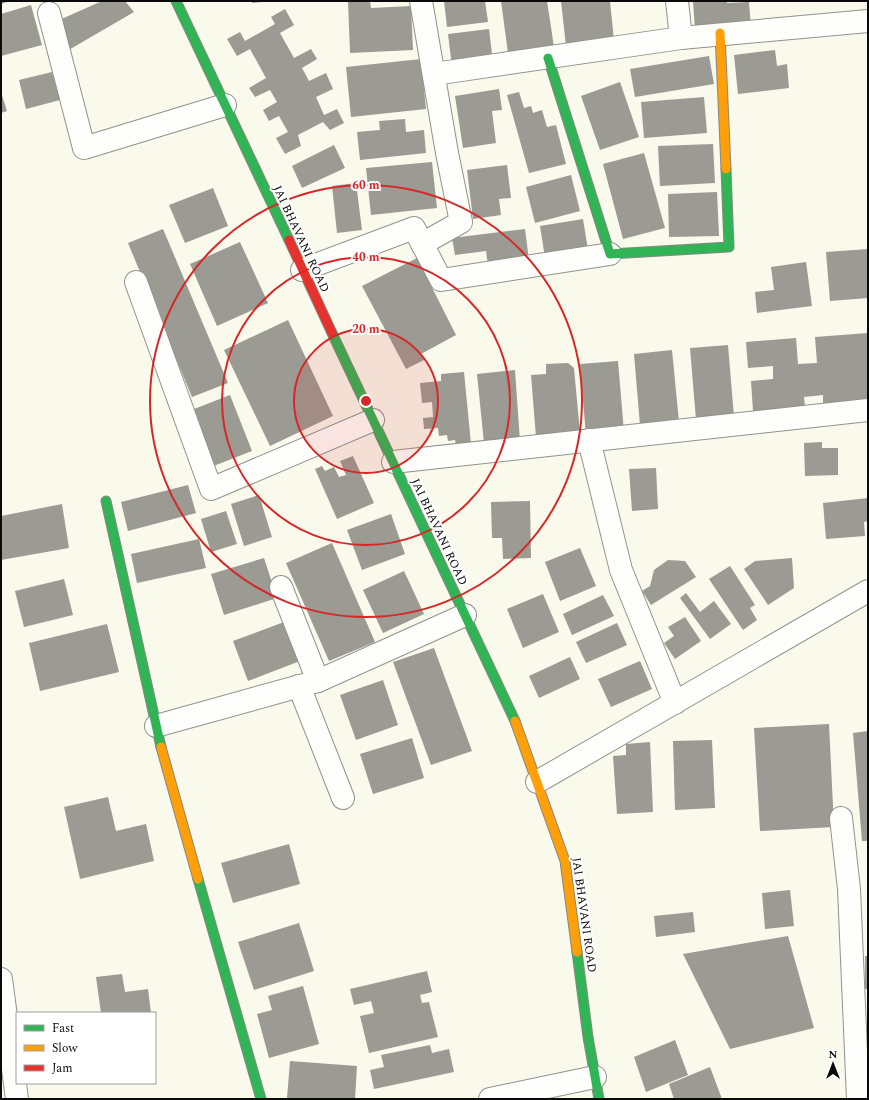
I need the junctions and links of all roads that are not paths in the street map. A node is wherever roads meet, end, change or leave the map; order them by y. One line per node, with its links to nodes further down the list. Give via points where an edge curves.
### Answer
1 (176, 1): 10 (street, JAI BHAVANI ROAD)
2 (421, 1): 9 (street)
3 (676, 1): 7 (street)
4 (49, 13): 10 (street, via 84,148)
5 (868, 21): 6 (street)
6 (720, 33): 7 (street); 12 (street, via 729,247)
7 (681, 38): 8 (street)
8 (548, 58): 9 (street); 12 (street)
9 (434, 74): 11 (street, via 461,222)
10 (225, 106): 13 (street, JAI BHAVANI ROAD)
11 (422, 244): 12 (street, via 441,280); 13 (street, via 414,228)
12 (610, 254)
13 (302, 270): 16 (street, JAI BHAVANI ROAD)
14 (136, 282): 16 (street, via 211,489)
15 (868, 410): 17 (street)
16 (373, 420): 18 (street, JAI BHAVANI ROAD)
17 (589, 440): 18 (street); 24 (street, via 621,570)
18 (393, 462): 22 (street, JAI BHAVANI ROAD)
19 (106, 501): 25 (street)
20 (281, 587): 23 (street)
21 (868, 591): 24 (street)
22 (465, 615): 23 (street); 26 (street, JAI BHAVANI ROAD, via 513,716)
23 (309, 683): 25 (street); 27 (street)
24 (674, 703): 26 (street)
25 (156, 726): 32 (street)
26 (537, 782): 30 (street, JAI BHAVANI ROAD, via 565,861)
27 (343, 798)
28 (841, 818): 35 (street, via 849,889)
29 (1, 979): 31 (street)
30 (595, 1077): 33 (street); 34 (street, JAI BHAVANI ROAD)
31 (17, 1099)
32 (261, 1099)
33 (490, 1099)
34 (599, 1099)
35 (858, 1099)

